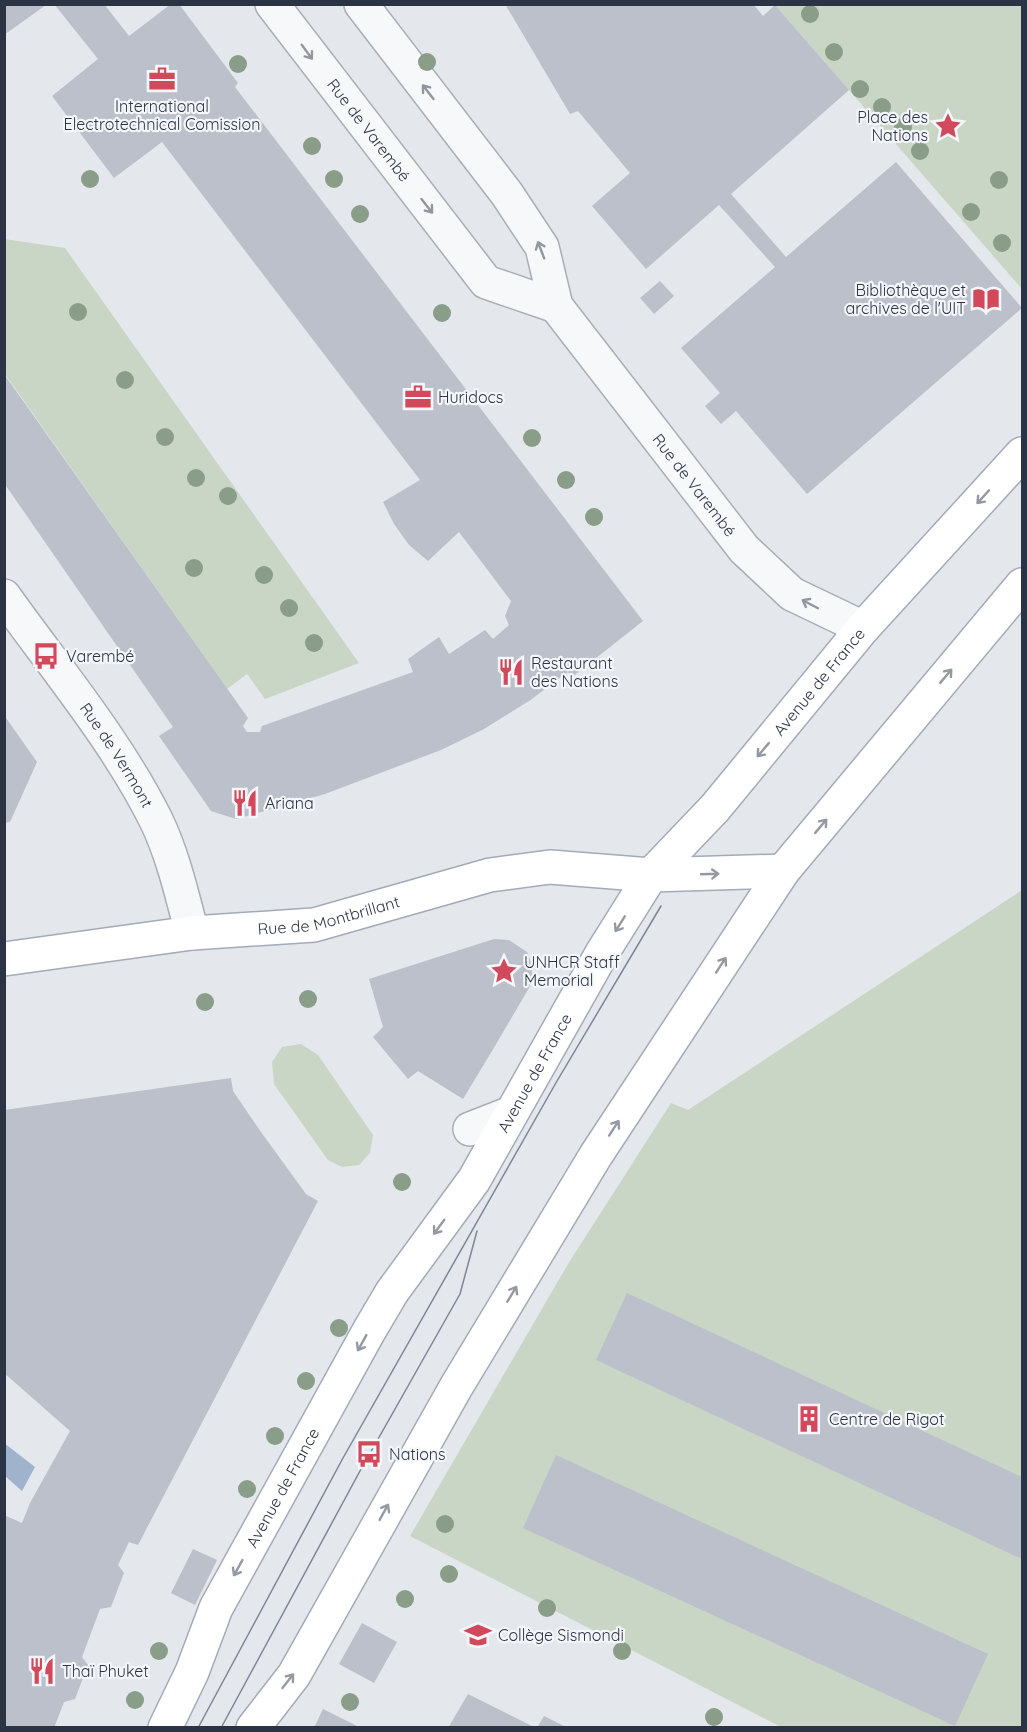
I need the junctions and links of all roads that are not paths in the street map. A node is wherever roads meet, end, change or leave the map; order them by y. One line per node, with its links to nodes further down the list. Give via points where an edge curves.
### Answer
1 (273, 4): 3 (street, Rue de Varembé, one-way to 3, via 486,282)
2 (361, 4): 3 (street, Rue de Varembé, one-way to 2, via 542,247 507,194)
3 (556, 306): 7 (street, Rue de Varembé, one-way to 3, via 792,594 744,549)
4 (1023, 454): 7 (main road, Avenue de France, one-way to 7)
5 (1023, 585): 8 (main road, one-way to 5)
6 (4, 596): 10 (street, Rue de Vermont, via 120,757 155,819)
7 (863, 628): 9 (main road, Avenue de France, one-way to 9, via 715,808)
8 (783, 871): 9 (main road, Rue de Montbrillant, one-way to 8); 15 (main road, one-way to 8, via 294,1675 445,1407 596,1155)
9 (651, 875): 10 (main road, Rue de Montbrillant, via 578,867 516,870 314,925); 12 (main road, Avenue de France, one-way to 12)
10 (192, 933): 11 (main road, Rue de Montbrillant)
11 (4, 959)
12 (511, 1113): 13 (street); 14 (main road, Avenue de France, one-way to 14, via 474,1180 392,1292 369,1331 216,1608)
13 (470, 1129)
14 (165, 1728)
15 (253, 1728)

